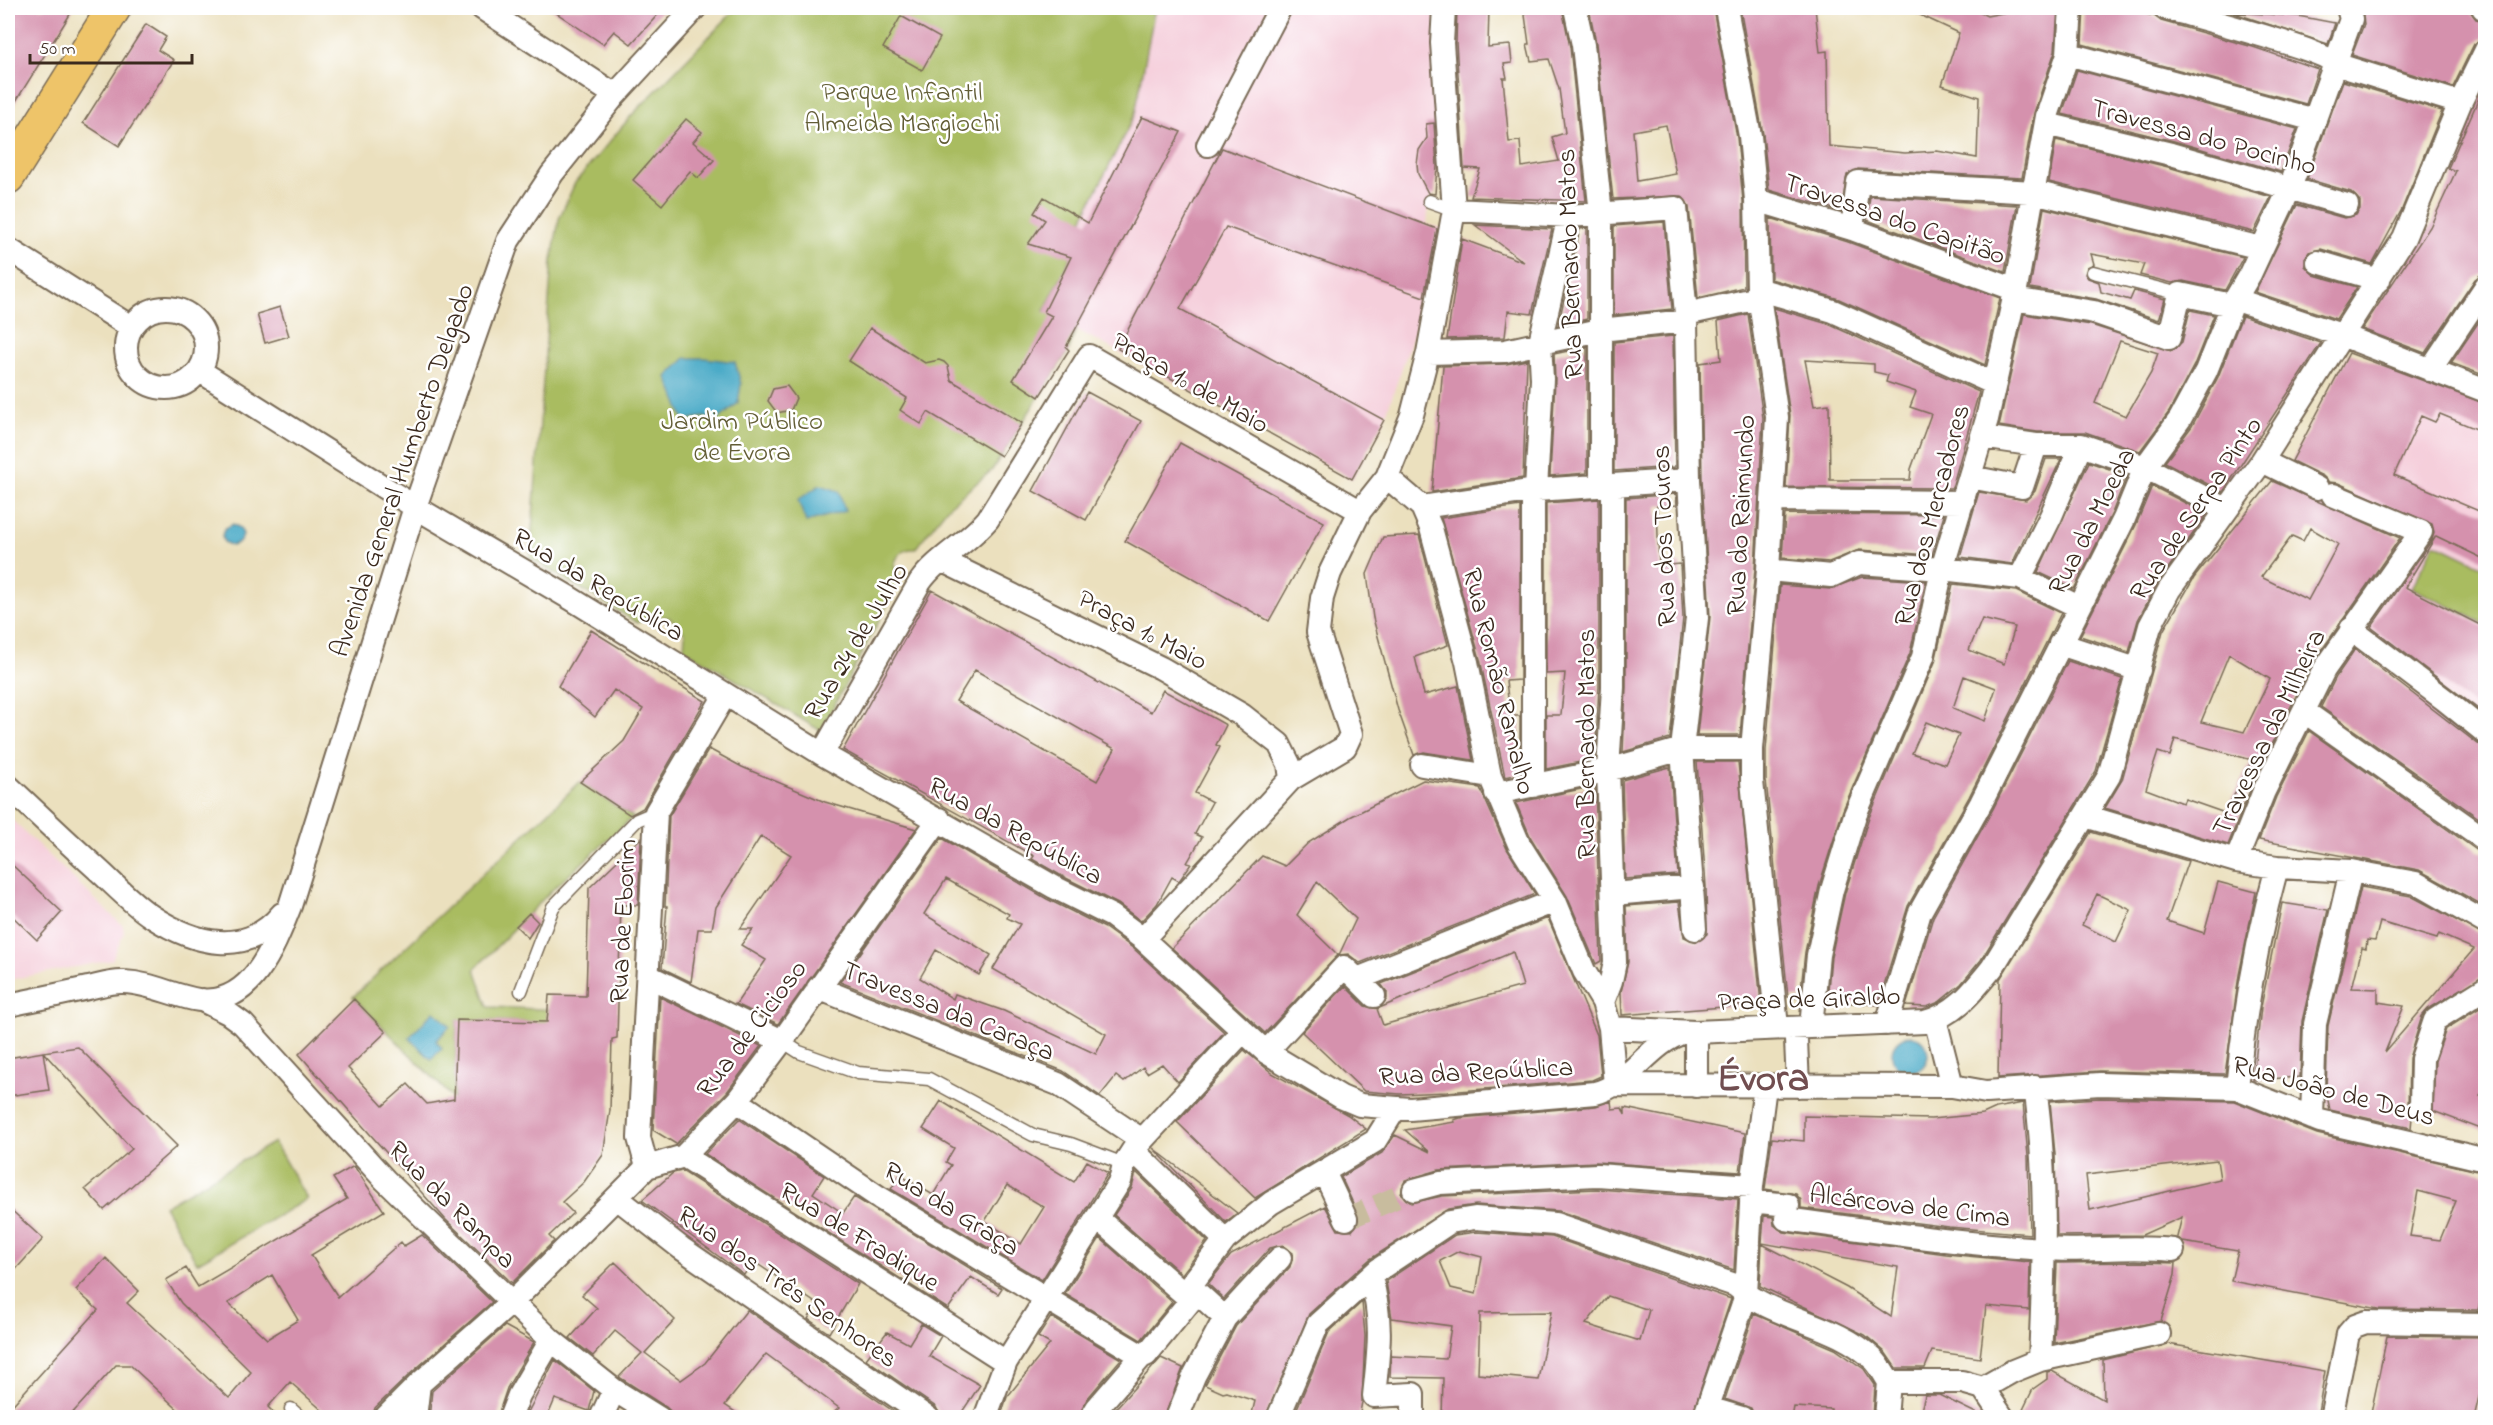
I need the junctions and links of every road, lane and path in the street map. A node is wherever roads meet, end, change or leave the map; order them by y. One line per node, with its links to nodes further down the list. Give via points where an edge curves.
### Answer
1 (114, 8): 19 (main road)
2 (482, 8): 14 (street)
3 (695, 8): 14 (street, Avenida General Humberto Delgado)
4 (1280, 8): 18 (street)
5 (1444, 8): 25 (street, via 1442,43)
6 (1575, 8): 26 (street, Rua Bernardo Matos, via 1583,45)
7 (1726, 8): 22 (street, Rua do Raimundo, via 1750,136)
8 (2071, 8): 12 (street, Rua dos Mercadores)
9 (2165, 8): 13 (street, via 2321,54)
10 (2348, 8): 13 (street, Rua da Moeda, via 2351,19)
11 (2486, 50): 15 (street, Rua de Serpa Pinto)
12 (2068, 54): 16 (street); 17 (street, Rua dos Mercadores)
13 (2335, 64): 15 (street); 16 (street, Rua da Moeda)
14 (615, 95): 61 (street, Avenida General Humberto Delgado, via 552,174 508,241)
15 (2460, 103): 33 (street, Rua de Serpa Pinto, via 2404,238)
16 (2315, 120): 20 (street, Rua da Moeda)
17 (2046, 124): 20 (street, Travessa do Pocinho); 21 (street, Rua dos Mercadores)
18 (1208, 145)
19 (8, 177)
20 (2290, 188): 24 (street, Travessa do Pocinho); 29 (street, Rua da Moeda)
21 (2034, 192): 28 (street, via 1858,182); 29 (street); 36 (street, Rua dos Mercadores)
22 (1756, 200): 28 (street, Travessa do Capitão); 35 (street, Rua do Raimundo)
23 (1429, 201): 25 (lane)
24 (2347, 205)
25 (1455, 210): 27 (street); 44 (street)
26 (1601, 214): 27 (street); 39 (street, Rua dos Touros, via 1676,208); 41 (street, Rua Bernardo Matos)
27 (1569, 216): 43 (street)
28 (1852, 229): 36 (street, Travessa do Capitão)
29 (2260, 248): 38 (street, Rua da Moeda)
30 (8, 249): 40 (street)
31 (2318, 262): 33 (street)
32 (2093, 272): 37 (lane)
33 (2379, 280): 42 (street, Rua de Serpa Pinto)
34 (2486, 286): 45 (street)
35 (1758, 293): 39 (street); 47 (street, via 1833,311); 59 (street, Rua do Raimundo, via 1777,417)
36 (2014, 294): 37 (street, Travessa do Capitão, via 2094,312 2169,338); 47 (street, Rua dos Mercadores)
37 (2180, 294): 38 (street)
38 (2233, 303): 42 (street, via 2240,301); 53 (street, Rua da Moeda, via 2206,371 2180,419)
39 (1686, 318): 41 (street); 56 (street, Rua dos Touros)
40 (131, 327): 46 (street, via 126,350 129,362 144,381 155,387 179,386); 46 (street, via 154,309 178,309 190,314 206,340)
41 (1600, 330): 43 (street); 57 (street, Rua Bernardo Matos)
42 (2343, 336): 45 (street); 52 (street, Rua de Serpa Pinto)
43 (1540, 342): 44 (street, via 1505,351); 58 (street, via 1542,379)
44 (1428, 352): 54 (street, via 1412,415)
45 (2430, 370): 48 (street)
46 (200, 371): 61 (street, Rua da República)
47 (1995, 384): 49 (street, Rua dos Mercadores)
48 (2486, 391)
49 (1982, 437): 50 (street); 55 (street, Rua dos Mercadores)
50 (2036, 445): 51 (street); 55 (street, via 2022,487)
51 (2081, 445): 53 (street); 68 (street)
52 (2262, 461): 63 (street, Rua de Serpa Pinto); 70 (street, Travessa da Milheira, via 2421,532)
53 (2145, 467): 63 (street); 69 (street, Rua da Moeda, via 2124,519)
54 (1387, 477): 62 (street, Rua Romão Ramalho); 64 (street)
55 (1970, 477): 60 (street, Rua dos Mercadores)
56 (1689, 480): 57 (street); 76 (street, Rua dos Touros, via 1697,618)
57 (1607, 485): 58 (street); 80 (street, Rua Bernardo Matos, via 1613,687)
58 (1535, 490): 62 (street); 84 (street)
59 (1772, 500): 60 (street); 67 (street, Rua do Raimundo)
60 (1963, 502): 66 (street, Rua dos Mercadores)
61 (414, 507): 73 (street, Rua da República); 95 (street, Avenida General Humberto Delgado)
62 (1422, 507): 82 (street, Rua Romão Ramalho, via 1467,662)
63 (2226, 509): 72 (street, Rua de Serpa Pinto, via 2169,590 2150,626)
64 (1360, 511): 65 (street, Praça 1º de Maio, via 1089,356 988,519); 81 (street, via 1330,573 1317,632 1351,734 1345,747)
65 (941, 560): 78 (street, Rua 24 de Julho, via 920,582); 81 (street, Praça 1º Maio, via 1161,668 1242,715 1278,744 1289,764)
66 (1942, 568): 67 (street, via 1858,563 1831,576); 68 (street); 114 (street, Rua dos Mercadores, via 1923,657 1855,815 1832,890)
67 (1767, 570): 77 (street, Rua do Raimundo)
68 (2020, 578): 69 (street)
69 (2079, 607): 71 (street, Rua da Moeda)
70 (2350, 630): 74 (street, Travessa da Milheira, via 2324,670); 75 (street)
71 (2060, 644): 72 (street); 109 (street, Rua da Moeda, via 1981,803 1920,912)
72 (2139, 670): 86 (street, Rua de Serpa Pinto, via 2109,776)
73 (725, 695): 78 (street, Rua da República); 85 (street, Rua de Eborim)
74 (2305, 712): 88 (street); 89 (street, Travessa da Milheira, via 2264,791)
75 (2486, 734)
76 (1682, 749): 77 (street); 80 (street); 92 (street, Rua dos Touros)
77 (1752, 749): 111 (street, Rua do Raimundo)
78 (822, 754): 87 (street, Rua da República)
79 (1422, 765): 82 (street)
80 (1608, 770): 84 (street); 93 (street, Rua Bernardo Matos)
81 (1291, 779): 98 (street)
82 (1493, 785): 84 (street); 94 (street, Rua Romão Ramalho, via 1519,844)
83 (8, 786): 95 (street, via 149,915 178,931 207,940 244,941 269,930)
84 (1533, 786)
85 (656, 813): 99 (street, Rua de Eborim); 104 (lane, via 637,820 553,907)
86 (2085, 816): 89 (street); 110 (street, Rua de Serpa Pinto, via 1992,968 1958,1007)
87 (939, 819): 98 (street, Rua da República, via 1054,887 1112,916); 102 (street, Rua de Cicioso)
88 (2482, 829)
89 (2236, 861): 90 (street)
90 (2277, 867): 91 (street); 125 (street, via 2267,901)
91 (2351, 871): 96 (street, via 2416,882); 129 (street, via 2314,1024)
92 (1694, 888): 93 (street); 97 (street, Rua dos Touros)
93 (1613, 894): 107 (street, Rua Bernardo Matos, via 1615,963)
94 (1555, 901): 100 (street); 107 (street, Rua Romão Ramalho, via 1584,972)
95 (290, 906): 101 (street, Avenida General Humberto Delgado, via 269,956)
96 (2486, 922)
97 (1695, 929)
98 (1143, 939): 113 (street, Rua da República)
99 (648, 976): 116 (street); 133 (street, Rua de Eborim, via 639,1138)
100 (1357, 979): 105 (street); 118 (street, via 1344,968)
101 (241, 986): 106 (street, via 220,997); 117 (street, Rua da Rampa, via 247,1019)
102 (818, 988): 116 (street, Rua de Cicioso); 131 (street, Travessa da Caraça, via 1058,1084)
103 (2486, 988): 127 (street, via 2435,1020 2422,1059)
104 (521, 991)
105 (1374, 996)
106 (202, 1000): 108 (street, Rua da Rampa, via 160,987 120,981); 117 (street, Rua da Rampa, via 228,1013)
107 (1603, 1002): 112 (street, Rua Romão Ramalho)
108 (8, 1005)
109 (1887, 1024): 110 (street, Praça de Giraldo); 114 (street, Praça de Giraldo)
110 (1936, 1024): 122 (street, Praça de Giraldo)
111 (1777, 1027): 114 (street, Praça de Giraldo); 115 (street, Praça de Giraldo)
112 (1610, 1028): 115 (street, Praça de Giraldo); 124 (street)
113 (1243, 1031): 118 (street, Rua da República); 131 (street, via 1185,1092)
114 (1804, 1034): 121 (street, Praça de Giraldo)
115 (1690, 1037): 119 (street, Praça de Giraldo); 124 (street, Praça de Giraldo, via 1658,1045)
116 (782, 1041): 126 (street, Rua de Cicioso); 131 (lane, via 799,1052 858,1073 929,1079 1033,1135)
117 (264, 1046): 148 (street, Rua da Rampa, via 385,1180)
118 (1266, 1052): 128 (street, Rua da República, via 1360,1106)
119 (1696, 1086): 120 (street); 124 (street)
120 (1765, 1086): 121 (street); 136 (street)
121 (1798, 1086): 122 (street)
122 (1952, 1086): 123 (street, Rua João de Deus, via 1986,1092)
123 (2035, 1087): 125 (street, Rua João de Deus, via 2100,1084); 141 (street, via 2044,1166)
124 (1609, 1088): 128 (street, Rua da República)
125 (2237, 1088): 129 (street, Rua João de Deus)
126 (737, 1101): 130 (street, Rua de Cicioso); 147 (street, Rua da Graça, via 880,1198)
127 (2421, 1107)
128 (1395, 1109): 134 (street, via 1375,1141)
129 (2312, 1118): 132 (street, Rua João de Deus)
130 (684, 1156): 133 (street, Rua de Cicioso); 155 (street, Rua de Fradique)
131 (1130, 1159): 138 (street); 140 (street)
132 (2486, 1160)
133 (646, 1167): 137 (street)
134 (1324, 1172): 139 (street); 140 (street, via 1271,1203)
135 (1414, 1190): 136 (street, via 1440,1183 1596,1175)
136 (1751, 1194): 141 (street, Alcárcova de Cima, via 1788,1205 1786,1219); 146 (street)
137 (617, 1198): 148 (street); 167 (street, Rua dos Três Senhores, via 700,1262)
138 (1097, 1218): 145 (street); 147 (street)
139 (1346, 1219)
140 (1225, 1240): 145 (street)
141 (2044, 1249): 142 (street); 154 (street)
142 (2173, 1250)
143 (1280, 1258): 149 (street)
144 (1371, 1277): 146 (street, via 1432,1232 1450,1222 1475,1218 1564,1227 1735,1286); 160 (street, via 1380,1312 1374,1396 1413,1394); 171 (street, via 1318,1324)
145 (1190, 1293): 149 (street); 153 (street)
146 (1746, 1295): 156 (street, via 1824,1328 1849,1343 1874,1359); 161 (street)
147 (1047, 1301): 153 (street, Rua da Graça); 155 (street)
148 (512, 1302): 152 (street, Rua da Rampa); 157 (street)
149 (1224, 1318): 170 (street)
150 (2486, 1324): 175 (street, via 2366,1322 2355,1326 2348,1334)
151 (2159, 1334): 154 (street)
152 (550, 1340): 159 (street, Rua da Rampa); 164 (street)
153 (1142, 1356): 169 (street)
154 (2040, 1360): 158 (street)
155 (1006, 1362): 168 (street)
156 (1889, 1383): 158 (street, via 1962,1382); 173 (street)
157 (419, 1384): 162 (street); 163 (street)
158 (1983, 1388): 174 (street)
159 (614, 1390): 165 (street); 166 (street, Rua da Rampa)
160 (1413, 1413)
161 (1706, 1413): 172 (street)
162 (385, 1418)
163 (415, 1418)
164 (510, 1418)
165 (601, 1418)
166 (659, 1418)
167 (928, 1418)
168 (985, 1418)
169 (1091, 1418)
170 (1177, 1418)
171 (1278, 1418)
172 (1742, 1418)
173 (1886, 1418)
174 (2003, 1418)
175 (2331, 1418)

